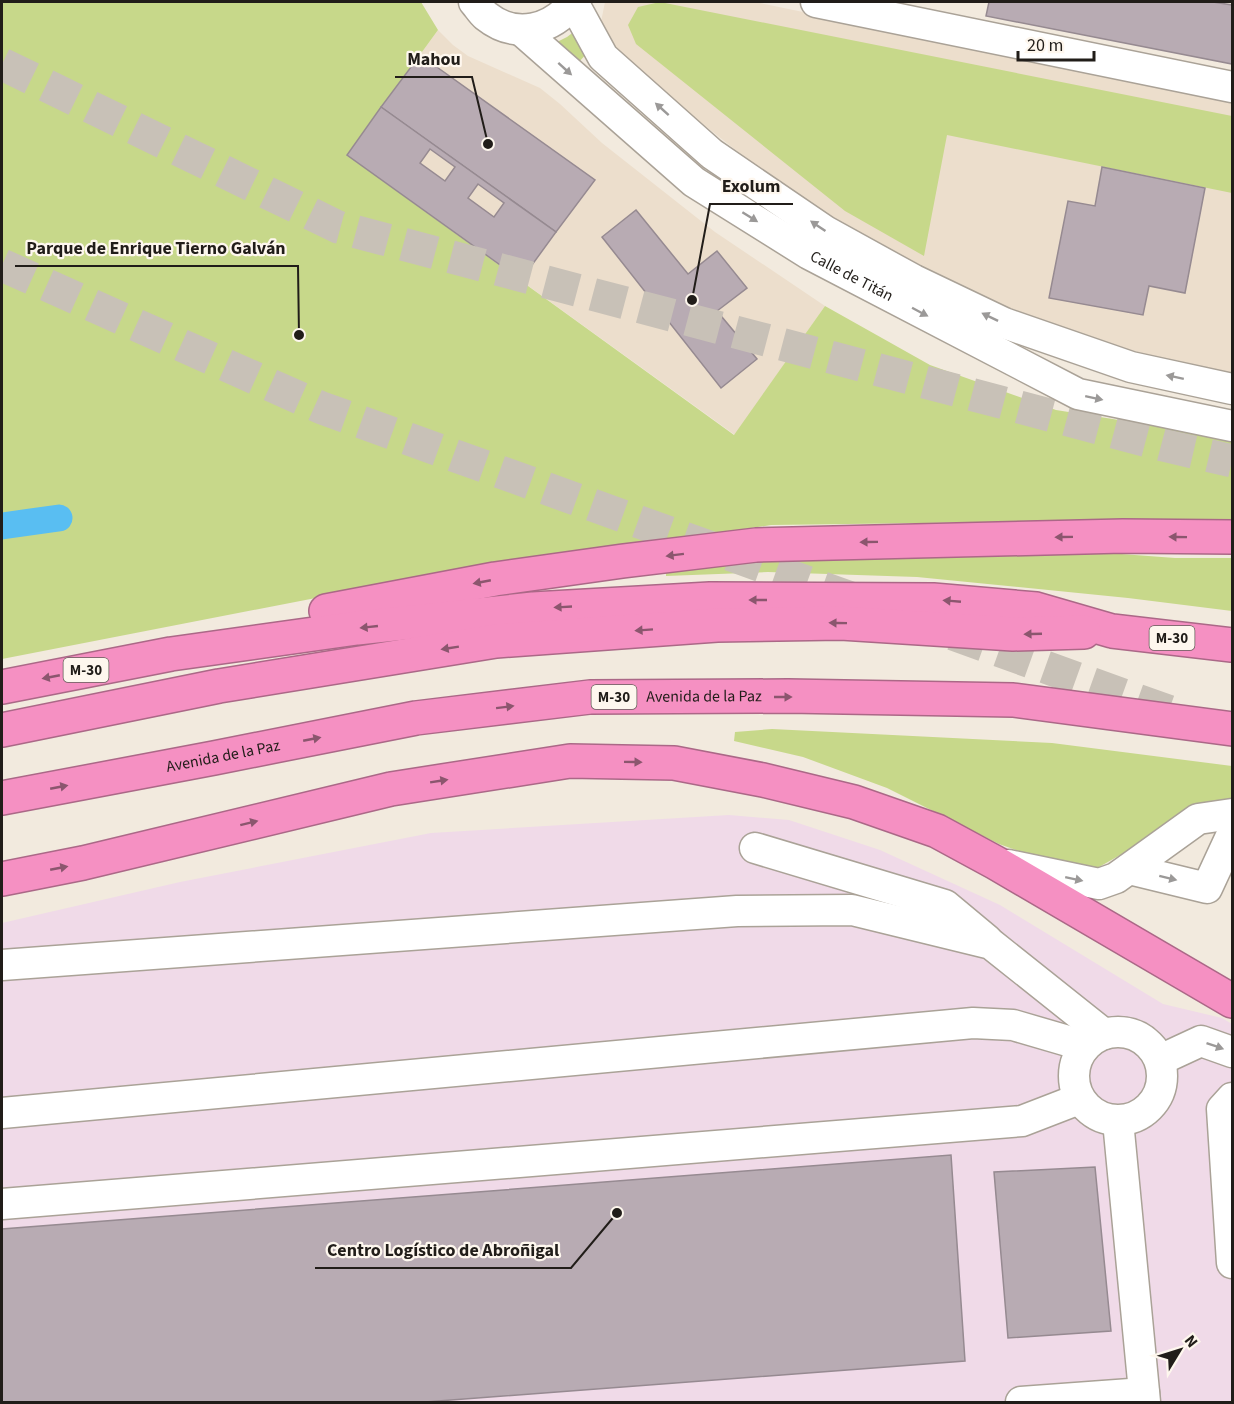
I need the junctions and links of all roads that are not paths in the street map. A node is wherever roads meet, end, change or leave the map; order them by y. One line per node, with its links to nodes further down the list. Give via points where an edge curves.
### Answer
1 (474, 2): 5 (street, via 485,16 502,26)
2 (573, 2): 5 (street, via 551,23); 7 (street, Calle de Titán, one-way to 2, via 1131,367 1004,323 825,231 712,154 603,57)
3 (816, 2): 4 (street)
4 (942, 14): 6 (street)
5 (521, 30): 8 (street, Calle de Titán, one-way to 8, via 694,182 809,254 1078,394)
6 (1233, 87)
7 (1233, 389)
8 (1233, 426)
9 (1233, 537): 12 (highway, one-way to 12, via 756,545 472,584 188,638)
10 (1112, 631): 11 (highway, M-30); 12 (highway, M-30, one-way to 12, via 1036,609 933,600 710,599 533,609); 15 (highway, one-way to 15, via 1013,634 819,623 717,625 496,641 219,686)
11 (1233, 645)
12 (171, 654): 13 (highway, M-30, one-way to 13)
13 (2, 687)
14 (1233, 729): 16 (highway, Avenida de la Paz / M-30, one-way to 14, via 416,718 590,697 1013,700)
15 (2, 730)
16 (2, 798)
17 (1233, 814): 21 (street, via 1198,819)
18 (1233, 834): 21 (street, one-way to 18, via 1207,888)
19 (755, 848): 23 (street, via 945,905)
20 (996, 863): 21 (street, one-way to 21, via 1099,884); 22 (highway, one-way to 20, via 391,789 570,761 674,763 763,780 854,802 937,831); 25 (highway)
21 (1129, 869)
22 (2, 879)
23 (991, 944): 24 (street, via 852,910 737,911); 26 (street)
24 (2, 965)
25 (1233, 1001)
26 (1094, 1040): 28 (street, via 1125,1032 1139,1037); 30 (street, via 1076,1059 1073,1074); 31 (street, via 1013,1025 973,1023)
27 (1233, 1053): 28 (street, one-way to 27, via 1200,1041)
28 (1160, 1060): 32 (street, via 1160,1091 1153,1104 1141,1114)
29 (1233, 1098): 34 (street, via 1222,1109)
30 (1079, 1099): 32 (street, via 1089,1111); 33 (street, via 1022,1121)
31 (2, 1113)
32 (1118, 1121): 35 (street)
33 (2, 1203)
34 (1233, 1263)
35 (1144, 1398): 36 (street)
36 (1021, 1402)

